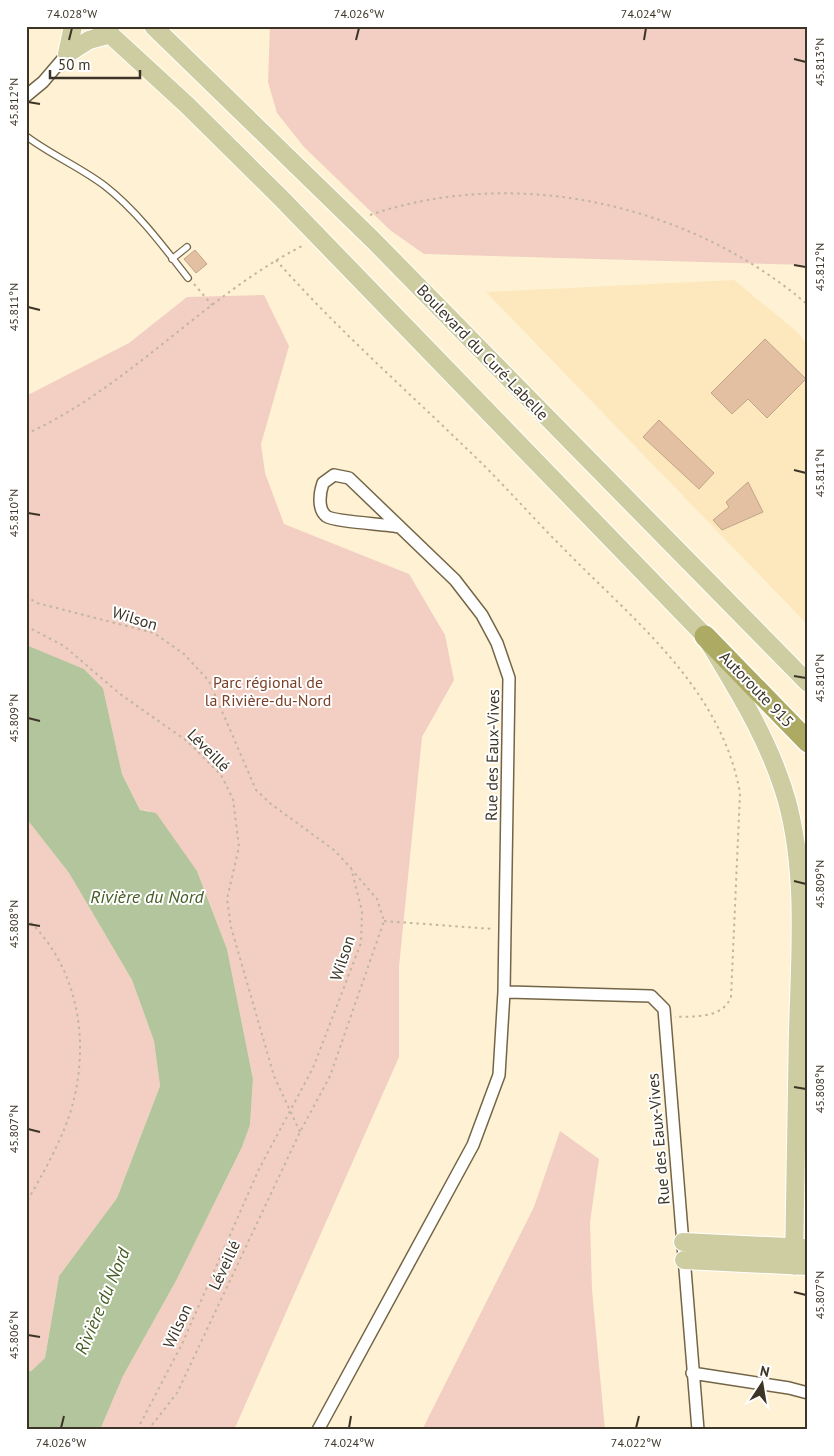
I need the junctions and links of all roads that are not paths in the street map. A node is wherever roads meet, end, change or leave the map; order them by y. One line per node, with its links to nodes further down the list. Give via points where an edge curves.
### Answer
1 (73, 26): 4 (main road)
2 (153, 26): 12 (main road, Boulevard du Curé-Labelle, via 340,206)
3 (106, 30): 4 (main road); 11 (main road, via 187,104 281,198)
4 (67, 54): 5 (street)
5 (26, 96)
6 (26, 136): 8 (lane, via 90,176 118,198)
7 (187, 247): 8 (lane)
8 (172, 258): 9 (lane)
9 (188, 278)
10 (400, 527): 10 (street, Rue des Eaux-Vives, via 350,478 334,475 323,482 319,495 326,516); 14 (street, Rue des Eaux-Vives, via 454,580 482,615 498,644 509,678)
11 (705, 636): 13 (highway, Autoroute 915); 16 (main road, via 764,739 782,786 794,837 800,907)
12 (808, 683)
13 (808, 742)
14 (504, 992): 15 (street, Rue des Eaux-Vives, via 651,996 664,1009); 21 (street, Rue des Eaux-Vives, via 499,1075 474,1145)
15 (683, 1242): 16 (main road); 17 (street, Rue des Eaux-Vives)
16 (801, 1248): 18 (main road)
17 (684, 1260): 18 (main road); 19 (street, Rue des Eaux-Vives)
18 (801, 1266)
19 (692, 1373): 20 (street); 22 (street, Rue des Eaux-Vives)
20 (808, 1393)
21 (318, 1430)
22 (698, 1430)

